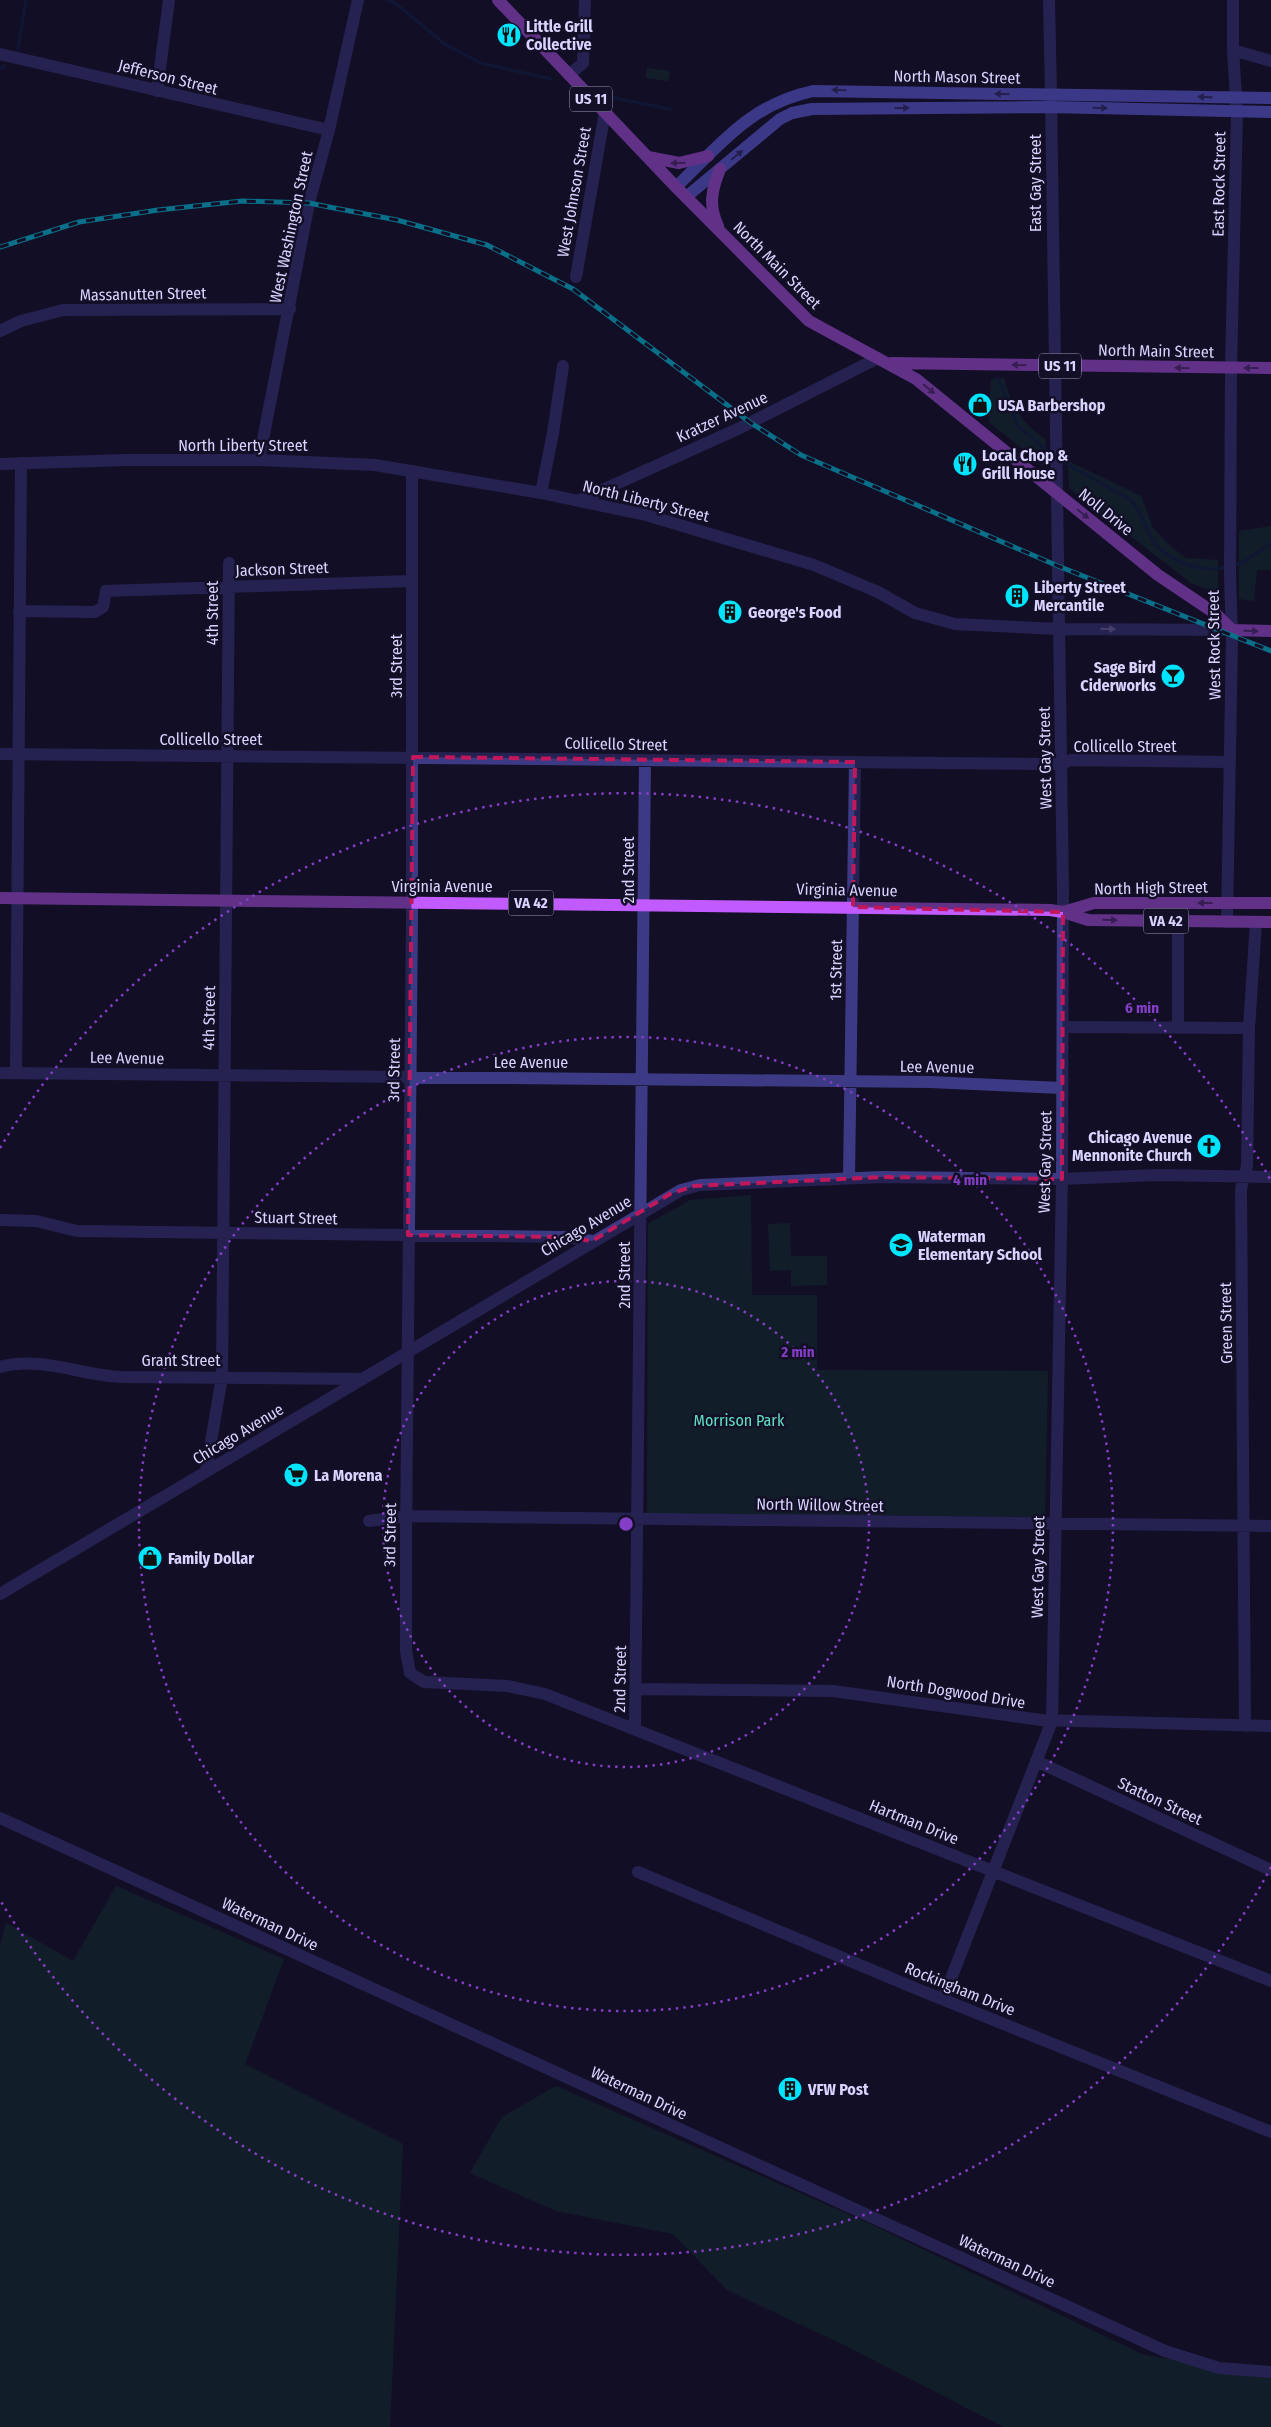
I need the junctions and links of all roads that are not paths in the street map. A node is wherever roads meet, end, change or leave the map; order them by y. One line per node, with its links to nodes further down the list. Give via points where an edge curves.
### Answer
1 (169, 0): 11 (street)
2 (358, 0): 18 (street, West Washington Street)
3 (498, 0): 10 (main road, North Main Street / US 11)
4 (585, 0): 10 (street, via 583,63)
5 (1049, 0): 14 (street, East Gay Street)
6 (1233, 0): 7 (street, East Rock Street)
7 (1233, 50): 9 (street); 12 (street, East Rock Street)
8 (0, 54): 11 (street, Jefferson Street)
9 (1271, 61)
10 (568, 75): 15 (main road, North Main Street / US 11)
11 (156, 91): 18 (street, Jefferson Street)
12 (1236, 97): 13 (main road, North Mason Street); 14 (main road, North Mason Street, one-way to 14); 17 (street, East Rock Street)
13 (1271, 98)
14 (1051, 101): 17 (main road, North Mason Street, one-way to 17); 19 (main road, North Mason Street, one-way to 19, via 813,91 785,98 760,110); 21 (main road, North Mason Street, one-way to 14, via 780,119 812,109); 30 (street, East Gay Street)
15 (605, 112): 20 (main road, North Main Street / US 11); 25 (street, West Johnson Street)
16 (1271, 112): 17 (main road, North Mason Street)
17 (1237, 113): 31 (street, East Rock Street)
18 (329, 130): 26 (street, West Washington Street, via 309,203)
19 (708, 156): 20 (main road, one-way to 20, via 679,163); 22 (main road, North Mason Street)
20 (648, 157): 22 (main road, North Main Street / US 11)
21 (720, 169): 23 (main road, North Mason Street); 24 (main road, via 711,204)
22 (676, 187): 23 (main road, North Main Street / US 11)
23 (686, 197): 24 (main road, North Main Street / US 11)
24 (721, 233): 28 (main road, North Main Street / US 11, via 808,322)
25 (576, 277)
26 (290, 309): 27 (street, Massanutten Street, via 63,310 21,321); 33 (street, West Washington Street)
27 (0, 331)
28 (883, 360): 30 (main road, North Main Street / US 11, one-way to 28); 38 (main road, Noll Drive / US 11, one-way to 38, via 916,379); 39 (street, Kratzer Avenue)
29 (562, 366): 37 (street)
30 (1054, 366): 31 (main road, North Main Street / US 11, one-way to 30); 38 (street, West Gay Street)
31 (1231, 368): 32 (main road, North Main Street / US 11, one-way to 31); 45 (street, West Rock Street)
32 (1271, 368)
33 (259, 460): 34 (street, North Liberty Street); 36 (street, North Liberty Street, via 357,464)
34 (22, 463): 35 (street, North Liberty Street); 43 (street)
35 (0, 464)
36 (412, 471): 37 (street, North Liberty Street); 41 (street, 3rd Street)
37 (541, 493): 39 (street, North Liberty Street)
38 (1058, 494): 44 (street, West Gay Street); 45 (main road, Noll Drive / US 11, one-way to 45, via 1158,575 1216,614)
39 (578, 501): 44 (street, North Liberty Street, via 646,515 814,565 941,622)
40 (229, 563): 42 (street, 4th Street)
41 (412, 581): 42 (street, Jackson Street); 50 (street, 3rd Street)
42 (227, 588): 43 (street, Jackson Street, via 106,591 103,607 95,612); 49 (street, 4th Street)
43 (19, 611): 48 (street)
44 (1059, 629): 45 (street, North Liberty Street, one-way to 45); 54 (street, West Gay Street)
45 (1232, 630): 46 (main road, North Liberty Street, one-way to 46); 53 (street, West Rock Street)
46 (1271, 631)
47 (0, 754): 48 (street, Collicello Street)
48 (19, 754): 49 (street, Collicello Street); 56 (street)
49 (228, 755): 50 (street, Collicello Street); 57 (street, 4th Street)
50 (413, 757): 51 (street, Collicello Street); 58 (street, 3rd Street)
51 (645, 760): 52 (street, Collicello Street); 60 (street, 2nd Street)
52 (855, 762): 54 (street, Collicello Street); 62 (street, 1st Street)
53 (1230, 762): 54 (street, Collicello Street, via 1071,760); 59 (street, West Rock Street)
54 (1061, 764): 63 (street, West Gay Street)
55 (0, 898): 56 (main road, Virginia Avenue / VA 42)
56 (18, 898): 57 (main road, Virginia Avenue / VA 42); 72 (street)
57 (226, 900): 58 (main road, Virginia Avenue / VA 42); 73 (street, 4th Street)
58 (412, 902): 60 (main road, Virginia Avenue / VA 42); 74 (street, 3rd Street)
59 (1228, 903): 61 (main road, North High Street / VA 42); 63 (main road, North High Street / VA 42, one-way to 63, via 1094,903); 65 (street, West Rock Street)
60 (644, 904): 62 (main road, Virginia Avenue / VA 42); 75 (street, 2nd Street)
61 (1271, 904)
62 (853, 907): 63 (main road, Virginia Avenue / VA 42); 76 (street, 1st Street)
63 (1063, 912): 64 (main road, North High Street / VA 42, one-way to 64, via 1088,920); 68 (street, West Gay Street)
64 (1178, 921): 65 (main road, North High Street / VA 42); 69 (street)
65 (1227, 922): 66 (main road, North High Street / VA 42)
66 (1256, 922): 67 (main road, North High Street / VA 42); 70 (street, Green Street)
67 (1271, 922)
68 (1064, 1026): 69 (street); 77 (street, West Gay Street)
69 (1178, 1026): 70 (street)
70 (1249, 1028): 78 (street, Green Street)
71 (0, 1073): 72 (street, Lee Avenue)
72 (16, 1073): 73 (street, Lee Avenue)
73 (225, 1076): 74 (street, Lee Avenue); 84 (street, 4th Street)
74 (410, 1077): 75 (street, Lee Avenue); 85 (street, 3rd Street)
75 (643, 1079): 76 (street, Lee Avenue); 82 (street, 2nd Street)
76 (850, 1082): 77 (street, Lee Avenue); 80 (street, 1st Street)
77 (1062, 1088): 81 (street, West Gay Street)
78 (1244, 1176): 79 (street, Chicago Avenue); 81 (street, Chicago Avenue); 96 (street, Green Street, via 1241,1189)
79 (1271, 1177)
80 (849, 1178): 81 (street, Chicago Avenue); 82 (street, Chicago Avenue, via 694,1186 670,1194)
81 (1062, 1179): 95 (street, West Gay Street)
82 (639, 1213): 86 (street, Chicago Avenue); 93 (street, 2nd Street)
83 (0, 1220): 84 (street, Stuart Street, via 36,1221 78,1231)
84 (223, 1233): 85 (street, Stuart Street); 89 (street, 4th Street)
85 (408, 1235): 86 (street, Stuart Street, via 566,1237); 87 (street, 3rd Street)
86 (592, 1241): 87 (street, Chicago Avenue)
87 (408, 1352): 90 (street, Chicago Avenue); 92 (street, 3rd Street)
88 (0, 1367): 89 (street, Grant Street, via 34,1363 112,1377)
89 (222, 1377): 90 (street, Grant Street); 91 (street, 4th Street)
90 (363, 1379): 91 (street, Chicago Avenue)
91 (206, 1472): 98 (street, Chicago Avenue)
92 (406, 1516): 93 (street, North Willow Street); 94 (street, North Willow Street); 100 (street, 3rd Street, via 406,1651 413,1676 424,1682 508,1686)
93 (639, 1519): 95 (street, North Willow Street); 99 (street, 2nd Street)
94 (369, 1521)
95 (1055, 1524): 96 (street, North Willow Street); 101 (street, West Gay Street)
96 (1244, 1525): 97 (street, North Willow Street); 102 (street, Green Street)
97 (1271, 1526)
98 (0, 1594)
99 (636, 1689): 101 (street, North Dogwood Drive, via 847,1692); 104 (street, 2nd Street)
100 (546, 1694): 104 (street, Hartman Drive)
101 (1052, 1721): 102 (street, North Dogwood Drive); 105 (street, West Gay Street)
102 (1245, 1726): 103 (street, North Dogwood Drive)
103 (1271, 1726)
104 (635, 1729): 108 (street, Hartman Drive)
105 (1036, 1761): 107 (street, Statton Street); 108 (street, West Gay Street)
106 (0, 1818): 113 (street, Waterman Drive, via 1165,2351 1219,2368)
107 (1271, 1870)
108 (993, 1871): 110 (street, Hartman Drive); 111 (street, West Gay Street)
109 (638, 1872): 111 (street, Rockingham Drive)
110 (1271, 1981)
111 (943, 1999): 112 (street, Rockingham Drive)
112 (1271, 2132)
113 (1271, 2372)

